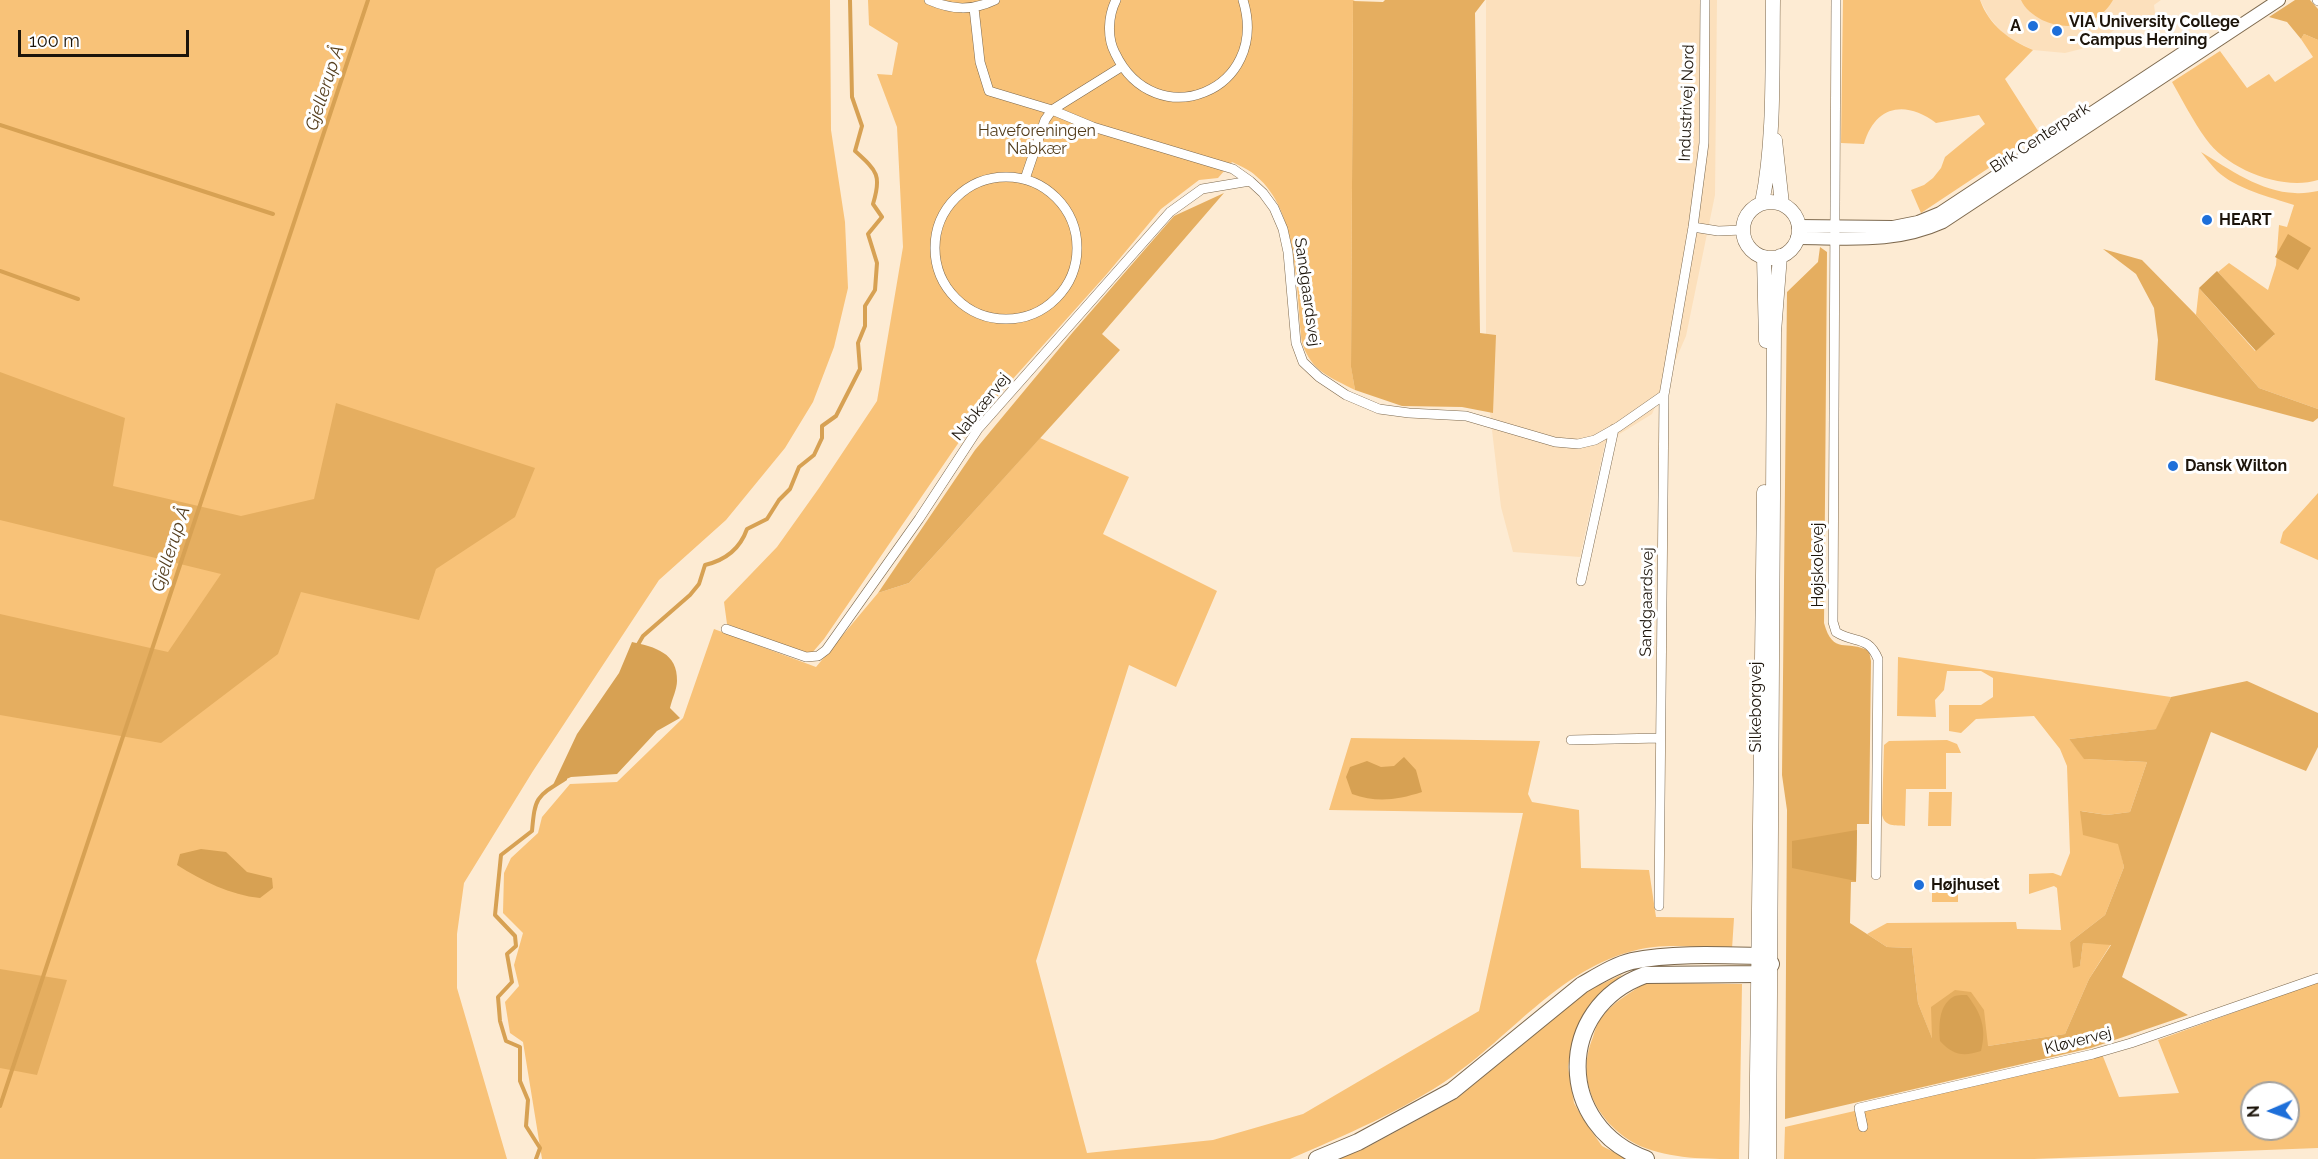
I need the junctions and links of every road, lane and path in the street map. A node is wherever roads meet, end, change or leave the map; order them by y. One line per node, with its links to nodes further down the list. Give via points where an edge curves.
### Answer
1 (929, 0): 10 (street, via 947,7)
2 (995, 0): 10 (street)
3 (1116, 0): 11 (street, via 1109,28 1112,49)
4 (1243, 0): 11 (street, via 1248,38 1242,58 1214,88 1195,96 1174,98 1136,83)
5 (1705, 0): 19 (street, Industrivej Nord, via 1704,143)
6 (1773, 0): 13 (main road)
7 (1836, 0): 22 (street, Højskolevej)
8 (2264, 0): 12 (street, Birk Centerpark)
9 (2279, 0): 12 (street, Birk Centerpark)
10 (974, 8): 14 (street, Sandgaardsvej, via 980,62 989,92)
11 (1121, 67): 14 (street)
12 (2160, 73): 22 (street, Birk Centerpark, via 1940,213 1893,227)
13 (1772, 102): 17 (main road); 18 (main road)
14 (1052, 110): 15 (street); 16 (street, Sandgaardsvej, via 1093,127 1233,169)
15 (1025, 179): 15 (street, via 1048,189 1065,207 1075,230 1077,255 1071,279 1056,299 1036,313 1012,319 987,316 965,306 947,288 937,266 935,241 942,217 956,196 977,183 1001,176)
16 (1250, 181): 26 (street, Sandgaardsvej, via 1274,208 1283,229 1296,343 1303,362 1319,377 1346,395 1379,409 1466,416 1555,442 1578,444); 28 (street, Nabkærvej, via 1202,189 1170,213 978,429 826,650 818,656 806,657)
17 (1762, 203): 18 (main road); 20 (main road, via 1747,215)
18 (1782, 204): 21 (main road, via 1791,211)
19 (1693, 227): 20 (street); 25 (street, Sandgaardsvej)
20 (1743, 230): 24 (main road, via 1749,248)
21 (1798, 232): 22 (street, Birk Centerpark); 23 (main road, via 1788,252)
22 (1835, 232): 31 (street, Højskolevej, via 1833,622 1836,632 1845,638 1873,647 1878,659)
23 (1780, 256): 24 (main road); 33 (main road, Silkeborgvej, via 1774,332)
24 (1764, 257): 33 (main road, Silkeborgvej)
25 (1664, 395): 26 (street, Sandgaardsvej); 29 (street, Sandgaardsvej)
26 (1614, 429): 27 (street)
27 (1581, 581)
28 (726, 629)
29 (1660, 738): 30 (street); 32 (street, Sandgaardsvej)
30 (1571, 740)
31 (1876, 876)
32 (1659, 906)
33 (1762, 965): 36 (highway, via 1658,957 1630,962 1603,973 1582,985 1452,1091 1377,1133); 37 (highway, via 1645,975 1611,994 1592,1014 1579,1041 1576,1068 1581,1096 1592,1119 1608,1138); 38 (main road, Silkeborgvej); 39 (main road, Silkeborgvej)
34 (2318, 978): 35 (street, Kløvervej, via 2103,1051 1859,1108)
35 (1863, 1127)
36 (1317, 1159)
37 (1646, 1159)
38 (1756, 1159)
39 (1769, 1159)

